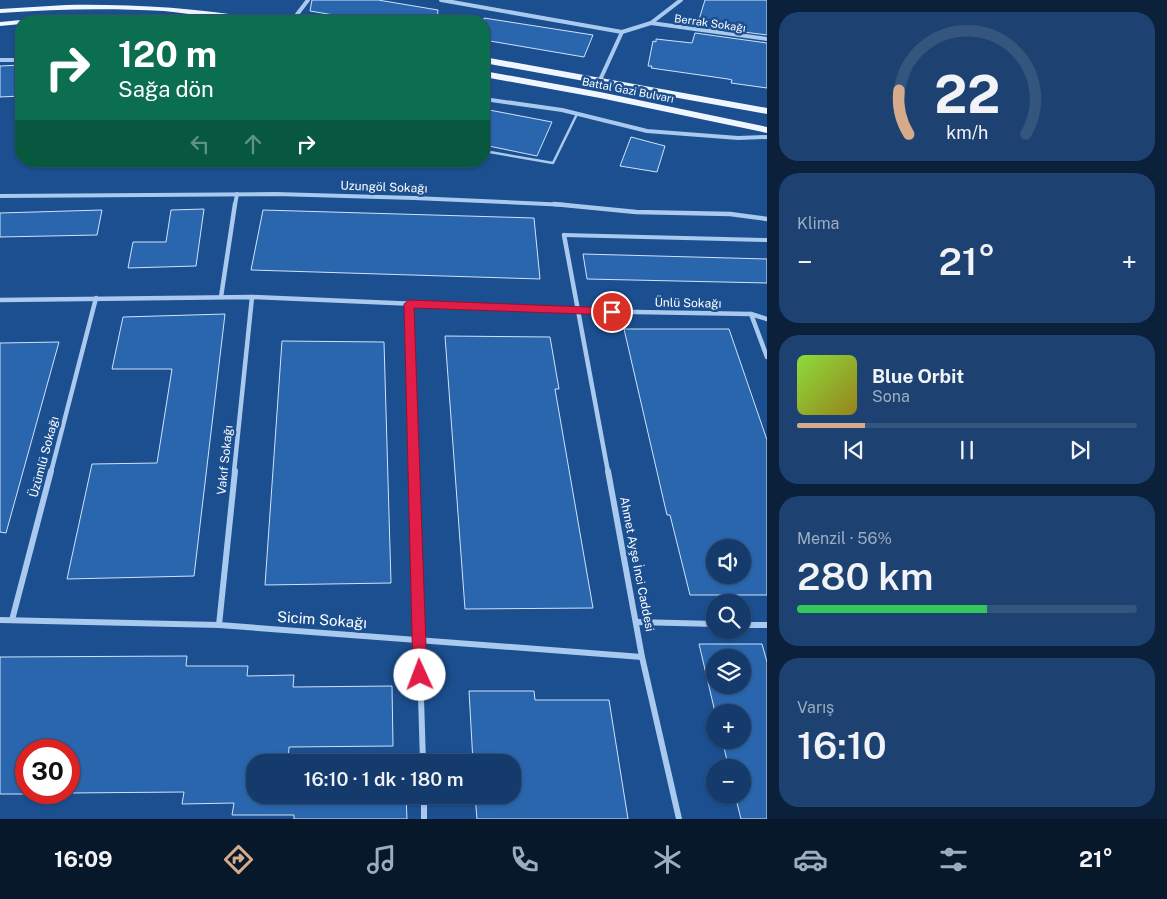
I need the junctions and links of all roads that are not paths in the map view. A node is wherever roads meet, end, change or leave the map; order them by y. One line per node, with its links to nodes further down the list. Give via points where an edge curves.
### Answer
1 (308, 0): 6 (street)
2 (441, 0): 10 (street)
3 (681, 0): 8 (street)
4 (0, 11): 5 (main road, via 104,7)
5 (213, 15)
6 (297, 15)
7 (15, 23): 9 (main road)
8 (651, 23): 10 (street); 11 (street, Berrak Sokağı)
9 (0, 24)
10 (622, 32): 16 (street)
11 (767, 39)
12 (0, 60): 13 (street)
13 (15, 60)
14 (490, 61): 16 (main road, Battal Gazi Bulvarı)
15 (490, 75): 20 (main road, Battal Gazi Bulvarı)
16 (600, 80): 18 (main road, Battal Gazi Bulvarı)
17 (490, 100): 19 (street)
18 (767, 111)
19 (577, 114): 21 (street, via 647,131); 22 (lane, via 553,163)
20 (767, 130)
21 (767, 137)
22 (490, 152)
23 (237, 194): 24 (street, Uzungöl Sokağı); 25 (street, Uzungöl Sokağı, via 545,203 618,212 739,213); 28 (street)
24 (0, 196)
25 (767, 219)
26 (564, 235): 27 (lane); 33 (street, Ahmet Ayşe İnci Caddesi)
27 (767, 240)
28 (221, 297): 29 (street, Ünlü Sokağı); 30 (street, Ünlü Sokağı)
29 (252, 297): 32 (street, Ünlü Sokağı); 41 (street, Vakıf Sokağı)
30 (96, 298): 31 (street, Ünlü Sokağı); 38 (street, Üzümlü Sokağı)
31 (0, 300)
32 (409, 304): 33 (street, Ünlü Sokağı); 44 (street)
33 (578, 311): 34 (street, Ünlü Sokağı); 39 (street, Ahmet Ayşe İnci Caddesi)
34 (751, 314): 35 (street, Ünlü Sokağı); 36 (street)
35 (767, 319)
36 (767, 357)
37 (0, 620): 38 (street, Sicim Sokağı)
38 (12, 620): 41 (street, Sicim Sokağı)
39 (636, 622): 40 (street); 45 (street, Ahmet Ayşe İnci Caddesi)
40 (706, 624)
41 (219, 625): 44 (street, Sicim Sokağı)
42 (751, 625): 43 (street)
43 (767, 625)
44 (419, 640): 45 (street, Sicim Sokağı); 46 (street)
45 (642, 657): 49 (street, Ahmet Ayşe İnci Caddesi)
46 (423, 754)
47 (424, 804): 48 (street)
48 (424, 819)
49 (679, 819)

